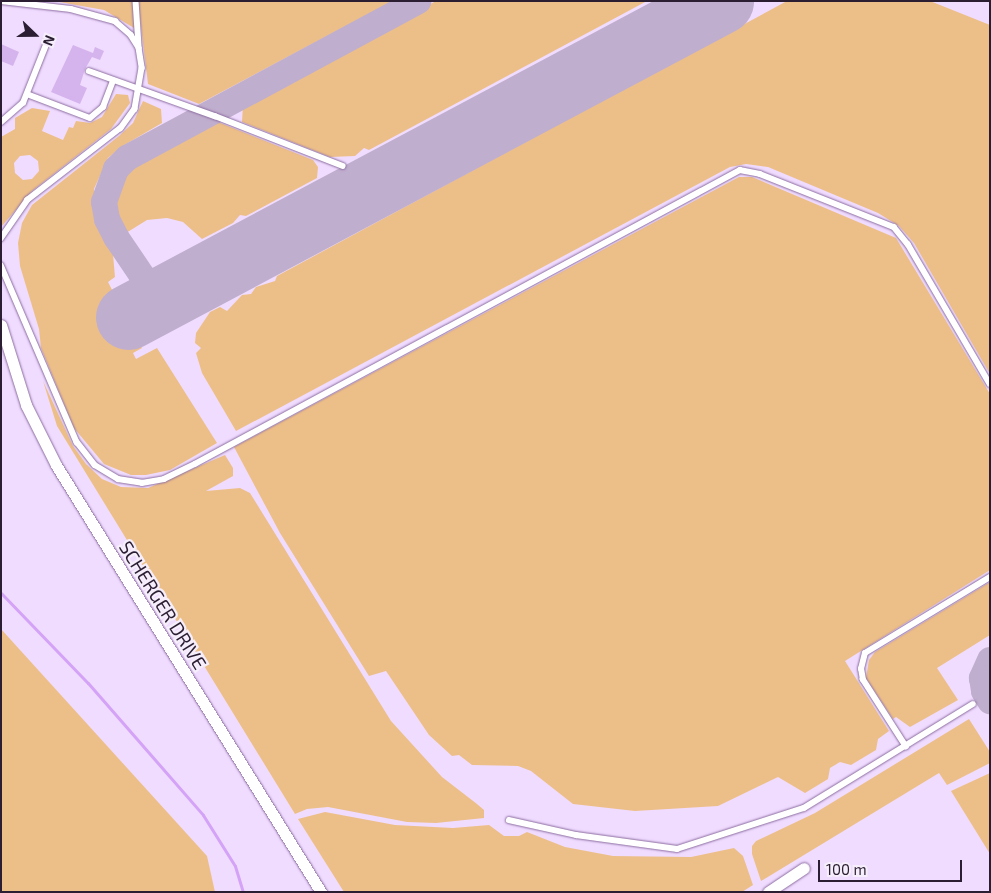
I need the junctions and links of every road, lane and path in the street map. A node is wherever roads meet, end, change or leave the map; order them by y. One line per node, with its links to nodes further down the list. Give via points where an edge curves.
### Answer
1 (136, 1): 4 (lane)
2 (1, 2): 4 (lane, via 105,16 122,26)
3 (48, 40): 8 (lane)
4 (139, 48): 7 (lane, via 142,68)
5 (89, 71): 6 (lane)
6 (113, 80): 7 (lane); 8 (lane, via 103,108 90,118)
7 (140, 91): 10 (lane, via 216,116); 11 (lane, via 135,109 122,128 28,200)
8 (27, 94): 9 (lane, via 15,112)
9 (1, 122)
10 (343, 166)
11 (1, 239)
12 (1, 265): 14 (lane, via 77,442 95,464 118,478 142,483 164,479 195,464 740,170 760,174 894,227 908,244)
13 (1, 325): 20 (street, SCHERGER DRIVE, via 21,393 47,450)
14 (990, 384)
15 (990, 577): 17 (lane, via 865,653 861,669 863,680)
16 (973, 704): 17 (lane)
17 (906, 747): 18 (lane, via 804,808 678,849 576,835)
18 (509, 820)
19 (804, 868): 21 (street)
20 (321, 892)
21 (768, 892)

